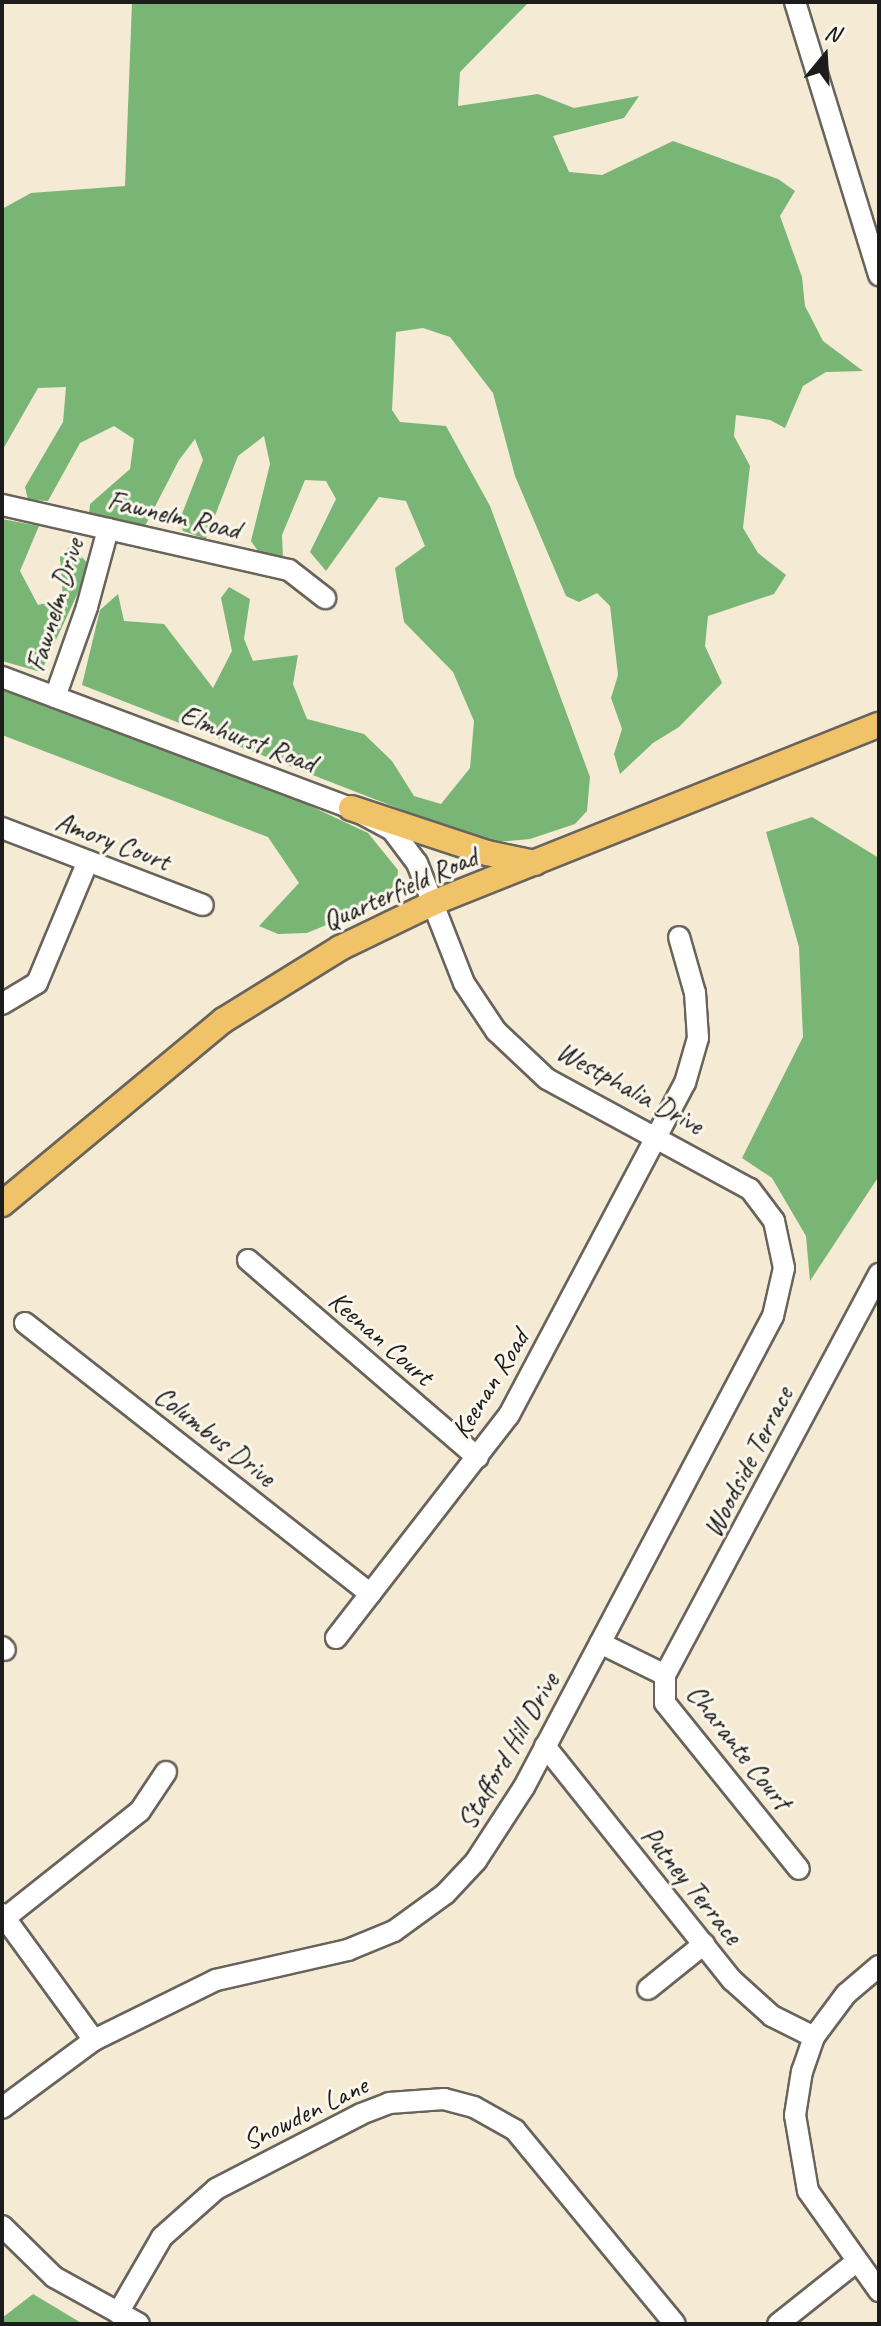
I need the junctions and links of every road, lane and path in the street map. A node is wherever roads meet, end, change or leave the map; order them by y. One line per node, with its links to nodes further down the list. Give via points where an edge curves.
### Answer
1 (795, 2): 2 (street)
2 (879, 275)
3 (2, 505): 4 (street, Fawnelm Road)
4 (108, 529): 5 (street, Fawnelm Road, via 289,570); 7 (street, Fawnelm Drive)
5 (325, 598)
6 (2, 677): 7 (street, Elmhurst Road)
7 (55, 697): 9 (street, Elmhurst Road)
8 (879, 725): 12 (main road, Quarterfield Road)
9 (351, 808): 12 (main road, via 487,853); 13 (street, Elmhurst Road, via 392,830 407,846)
10 (2, 828): 11 (street, Amory Court)
11 (88, 861): 14 (street, Amory Court); 16 (street, via 37,983)
12 (535, 863): 13 (main road, Quarterfield Road)
13 (433, 903): 17 (street, Westphalia Drive, via 464,983 511,1047 547,1079); 18 (main road, Quarterfield Road, via 340,948 234,1013)
14 (203, 905)
15 (679, 937): 17 (street, Keenan Road, via 695,993 698,1038 685,1083)
16 (2, 1004)
17 (657, 1137): 19 (street, Westphalia Drive, via 731,1175 750,1189); 23 (street, Keenan Road, via 528,1383)
18 (2, 1204)
19 (774, 1221): 26 (street, Stafford Hill Drive, via 784,1268 773,1316)
20 (248, 1260): 23 (street, Keenan Court)
21 (879, 1274): 27 (street, Woodside Terrace)
22 (25, 1323): 24 (street, Columbus Drive)
23 (478, 1458): 24 (street, Keenan Road)
24 (371, 1594): 25 (street, Keenan Road)
25 (336, 1638)
26 (600, 1643): 27 (street, Charante Court); 28 (street, Stafford Hill Drive)
27 (665, 1675): 30 (street, Charante Court, via 665,1703)
28 (545, 1746): 32 (street, Putney Terrace); 36 (street, Stafford Hill Drive, via 502,1827 476,1861 416,1918 348,1950 216,1980)
29 (166, 1772): 31 (street, via 140,1811)
30 (799, 1869)
31 (4, 1916): 36 (street)
32 (704, 1944): 34 (street); 35 (street, Putney Terrace, via 750,2000)
33 (879, 1966): 35 (street, via 846,1994)
34 (648, 1989)
35 (814, 2037): 39 (street, via 797,2091 800,2166 819,2214)
36 (94, 2040): 37 (street, Stafford Hill Drive)
37 (2, 2108)
38 (2, 2226): 41 (street, via 54,2277)
39 (856, 2262): 40 (street); 44 (street)
40 (879, 2291)
41 (118, 2313): 42 (street); 43 (street, Snowden Lane, via 162,2237 216,2189 361,2114 389,2103 444,2099 474,2107 515,2130)
42 (139, 2324)
43 (675, 2324)
44 (778, 2324)

